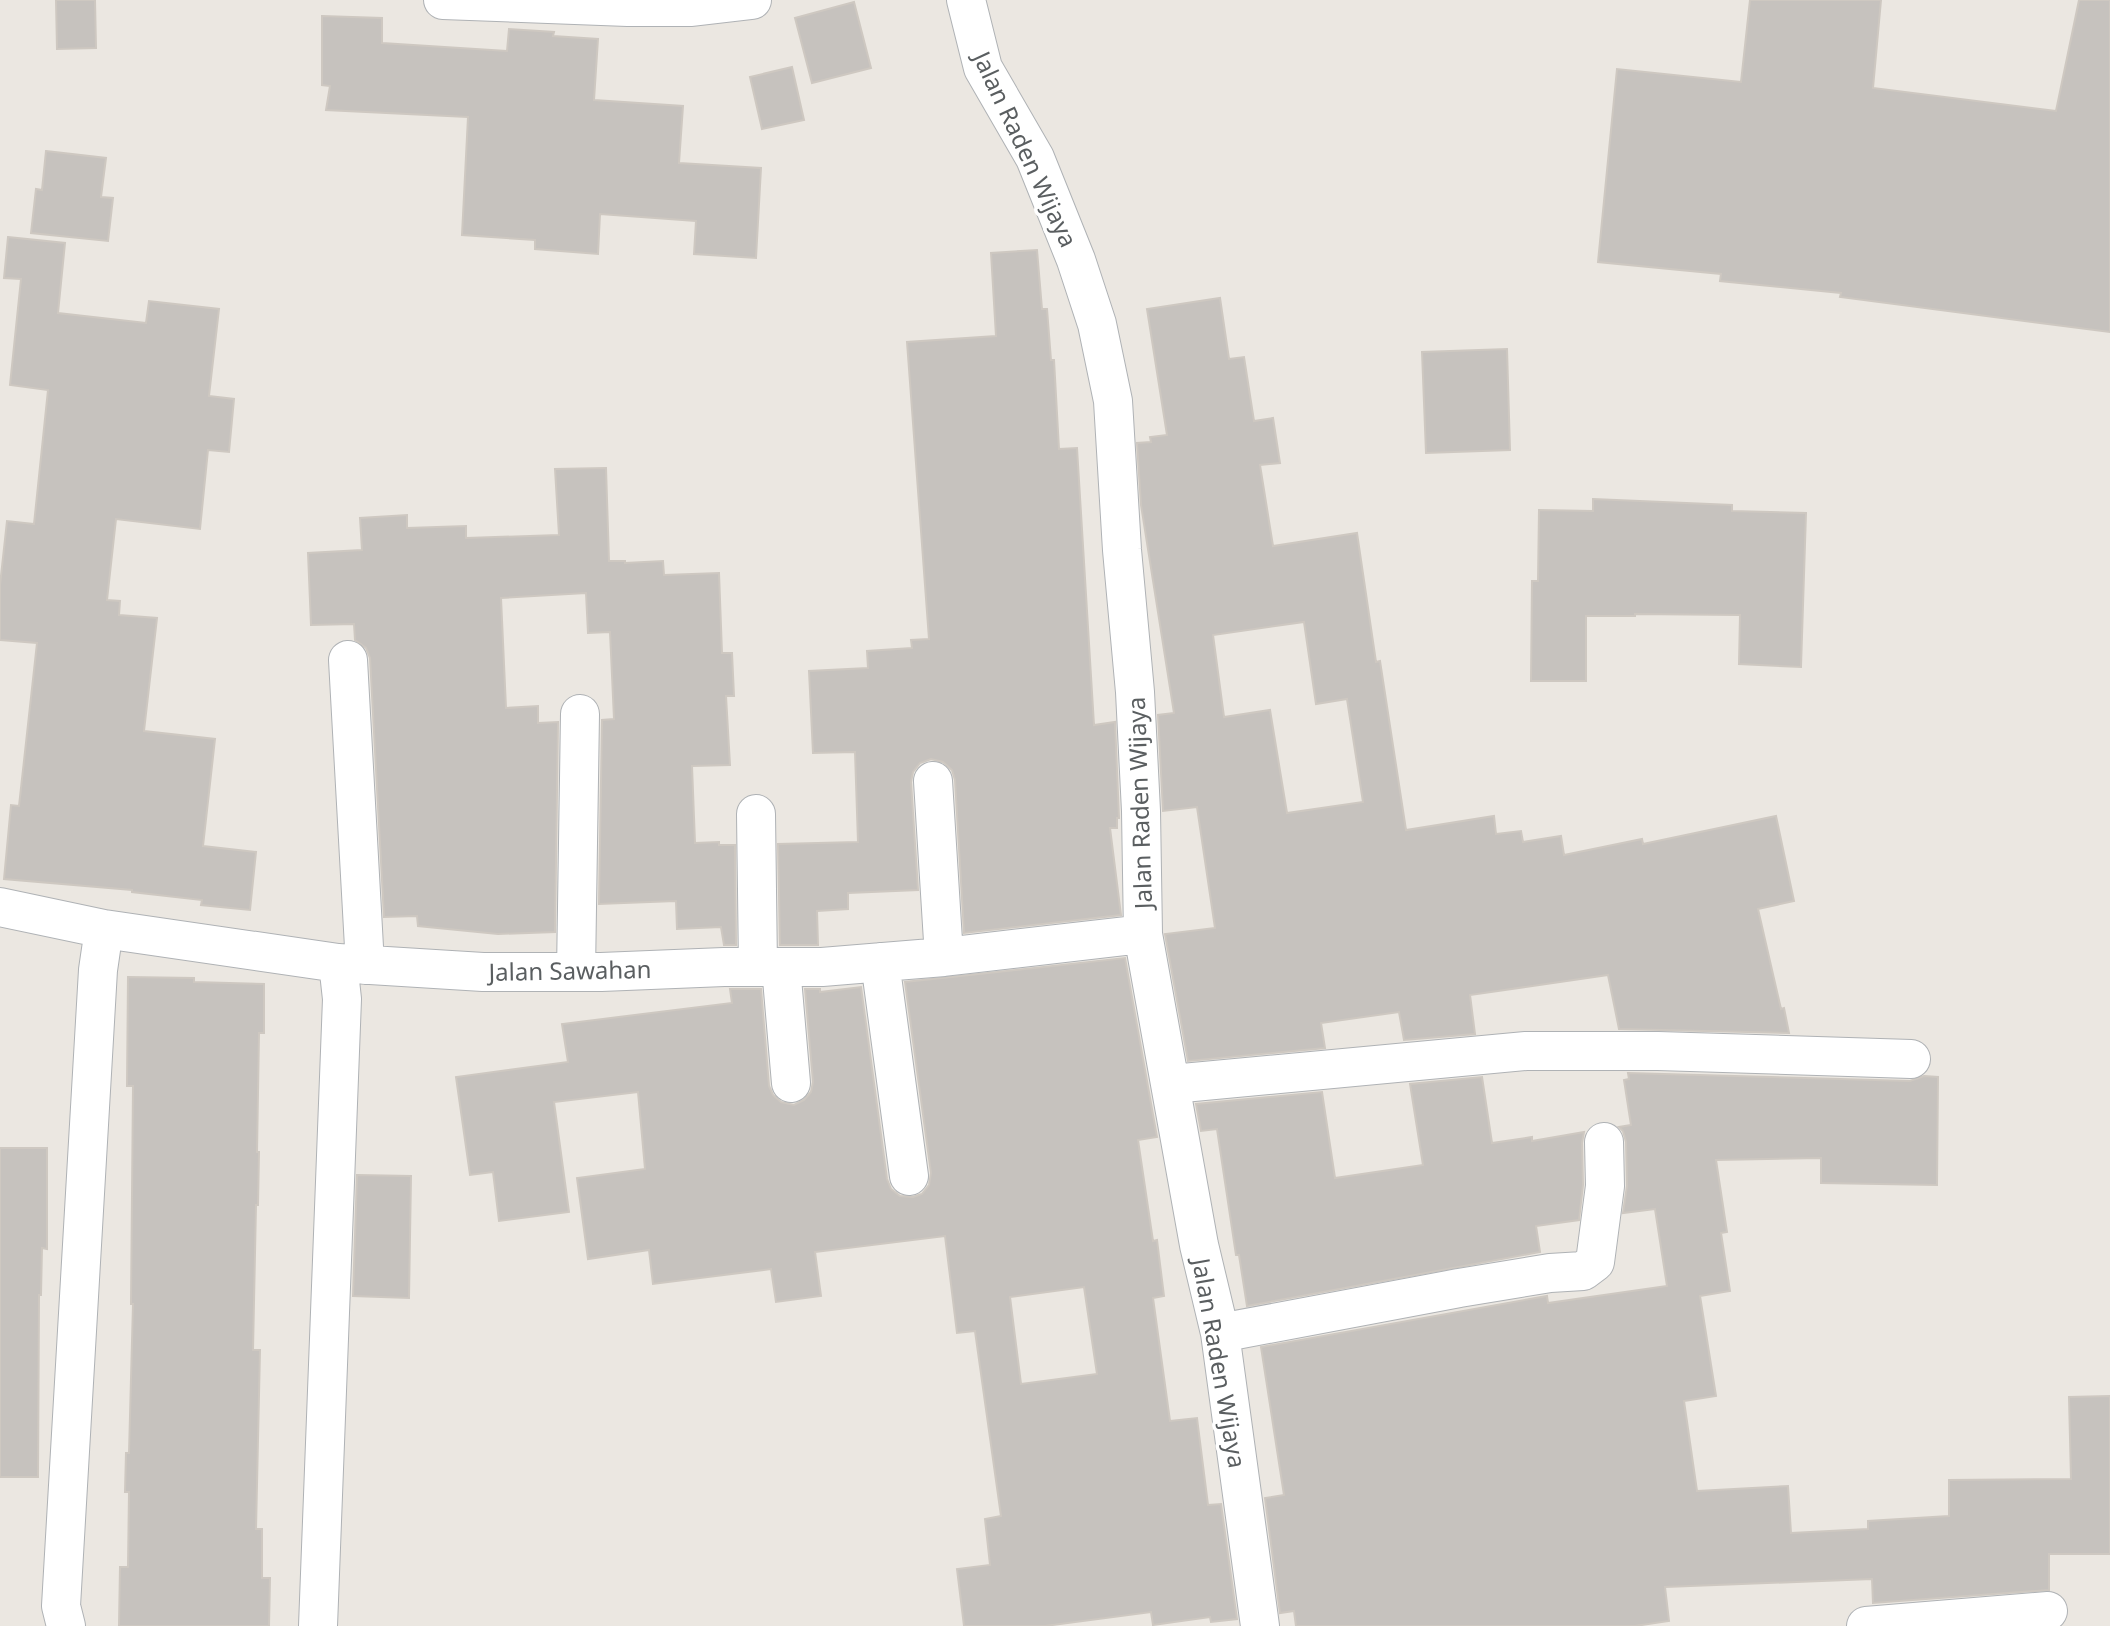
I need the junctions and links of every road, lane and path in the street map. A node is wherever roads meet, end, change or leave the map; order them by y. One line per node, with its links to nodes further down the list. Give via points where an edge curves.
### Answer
1 (443, 0): 2 (street, via 692,7)
2 (752, 0)
3 (966, 0): 10 (street, Jalan Raden Wijaya, via 983,68 1035,158 1076,260 1097,324 1113,401 1135,692)
4 (348, 660): 13 (street)
5 (580, 713): 15 (street)
6 (933, 781): 11 (street)
7 (755, 814): 14 (street)
8 (0, 907): 9 (street, Jalan Sawahan)
9 (104, 929): 13 (street, Jalan Sawahan); 23 (street, via 61,1606)
10 (1143, 934): 11 (street, Jalan Sawahan); 18 (street, Jalan Raden Wijaya)
11 (944, 957): 12 (street, Jalan Sawahan)
12 (880, 962): 14 (street, Jalan Sawahan); 20 (street)
13 (351, 964): 15 (street, Jalan Sawahan); 24 (street, via 342,999)
14 (769, 967): 15 (street, Jalan Sawahan); 17 (street)
15 (576, 972)
16 (1911, 1059): 18 (street, via 1526,1051)
17 (791, 1083)
18 (1172, 1084): 21 (street, Jalan Raden Wijaya, via 1199,1245)
19 (1604, 1142): 21 (street, via 1605,1186 1595,1262 1583,1271 1459,1288)
20 (909, 1176)
21 (1220, 1333): 25 (street, Jalan Raden Wijaya)
22 (2048, 1611): 26 (street)
23 (66, 1626)
24 (318, 1626)
25 (1260, 1626)
26 (1866, 1626)

